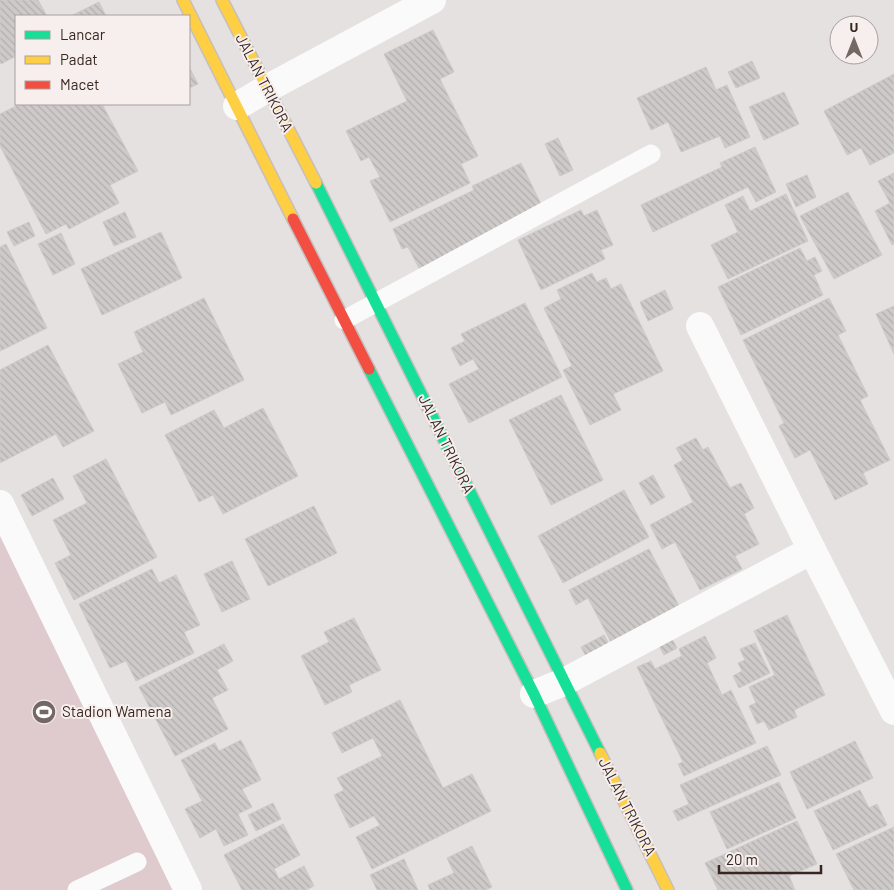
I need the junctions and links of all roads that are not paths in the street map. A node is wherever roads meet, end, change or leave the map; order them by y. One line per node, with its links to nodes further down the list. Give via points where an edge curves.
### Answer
1 (184, 0): 5 (main road)
2 (222, 0): 4 (main road, JALAN TRIKORA)
3 (432, 0): 4 (street)
4 (268, 88): 5 (street); 7 (main road, JALAN TRIKORA)
5 (237, 106): 8 (main road)
6 (651, 154): 7 (lane)
7 (376, 303): 8 (lane); 12 (main road, JALAN TRIKORA)
8 (344, 320): 13 (main road)
9 (700, 326): 11 (street)
10 (0, 504): 17 (street)
11 (812, 550): 12 (street); 14 (street)
12 (564, 682): 13 (street); 19 (main road, JALAN TRIKORA)
13 (534, 694): 18 (main road)
14 (894, 711)
15 (137, 862): 16 (lane)
16 (76, 890)
17 (188, 890)
18 (627, 890)
19 (668, 890)

